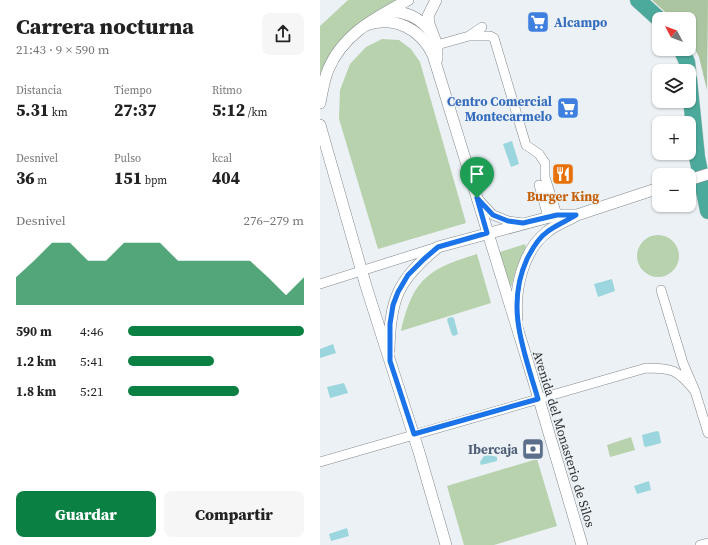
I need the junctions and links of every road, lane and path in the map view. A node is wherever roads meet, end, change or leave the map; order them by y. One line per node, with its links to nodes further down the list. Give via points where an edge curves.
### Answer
1 (408, 0): 4 (street)
2 (436, 0): 8 (street, Avenida del Monasterio de Silos, via 428,16)
3 (638, 0): 5 (highway)
4 (388, 11): 6 (street); 8 (street, via 412,16)
5 (652, 13)
6 (366, 25): 11 (street, Avenida del Monasterio de Silos, via 384,22 411,29 429,46); 12 (street, via 349,37 336,54 328,71)
7 (482, 27): 9 (street)
8 (431, 32): 10 (street, Avenida del Monasterio de Silos)
9 (469, 36): 10 (street); 22 (street, via 494,38 526,145 545,162 544,177)
10 (437, 45): 11 (street, Avenida del Monasterio de Silos)
11 (437, 68): 19 (street, Avenida del Monasterio de Silos)
12 (320, 103)
13 (692, 108): 20 (highway, via 697,157)
14 (320, 125): 26 (street)
15 (708, 174): 16 (street, bridge)
16 (696, 178)
17 (539, 185): 22 (street)
18 (652, 190): 21 (street)
19 (477, 198): 23 (street, via 493,215); 24 (street, Avenida del Monasterio de Silos)
20 (708, 211)
21 (576, 215): 22 (street); 29 (street, Avenida del Monasterio de Silos, via 546,232 533,247 522,270 517,294)
22 (552, 216): 23 (street)
23 (523, 223): 24 (street)
24 (487, 233): 25 (street); 29 (street, Avenida del Monasterio de Silos)
25 (438, 247): 26 (street); 30 (street, via 408,275 398,292 390,324)
26 (362, 271): 27 (street); 30 (street)
27 (320, 284)
28 (661, 290): 31 (street, via 683,363)
29 (520, 340): 32 (street, Avenida del Monasterio de Silos)
30 (390, 361): 34 (street)
31 (695, 391): 32 (street, via 684,378 667,368 646,368); 33 (street)
32 (538, 399): 34 (street); 38 (street, Avenida del Monasterio de Silos)
33 (708, 433)
34 (414, 434): 35 (street); 37 (street)
35 (320, 462)
36 (708, 543): 39 (street)
37 (446, 545)
38 (582, 545)
39 (700, 545)

